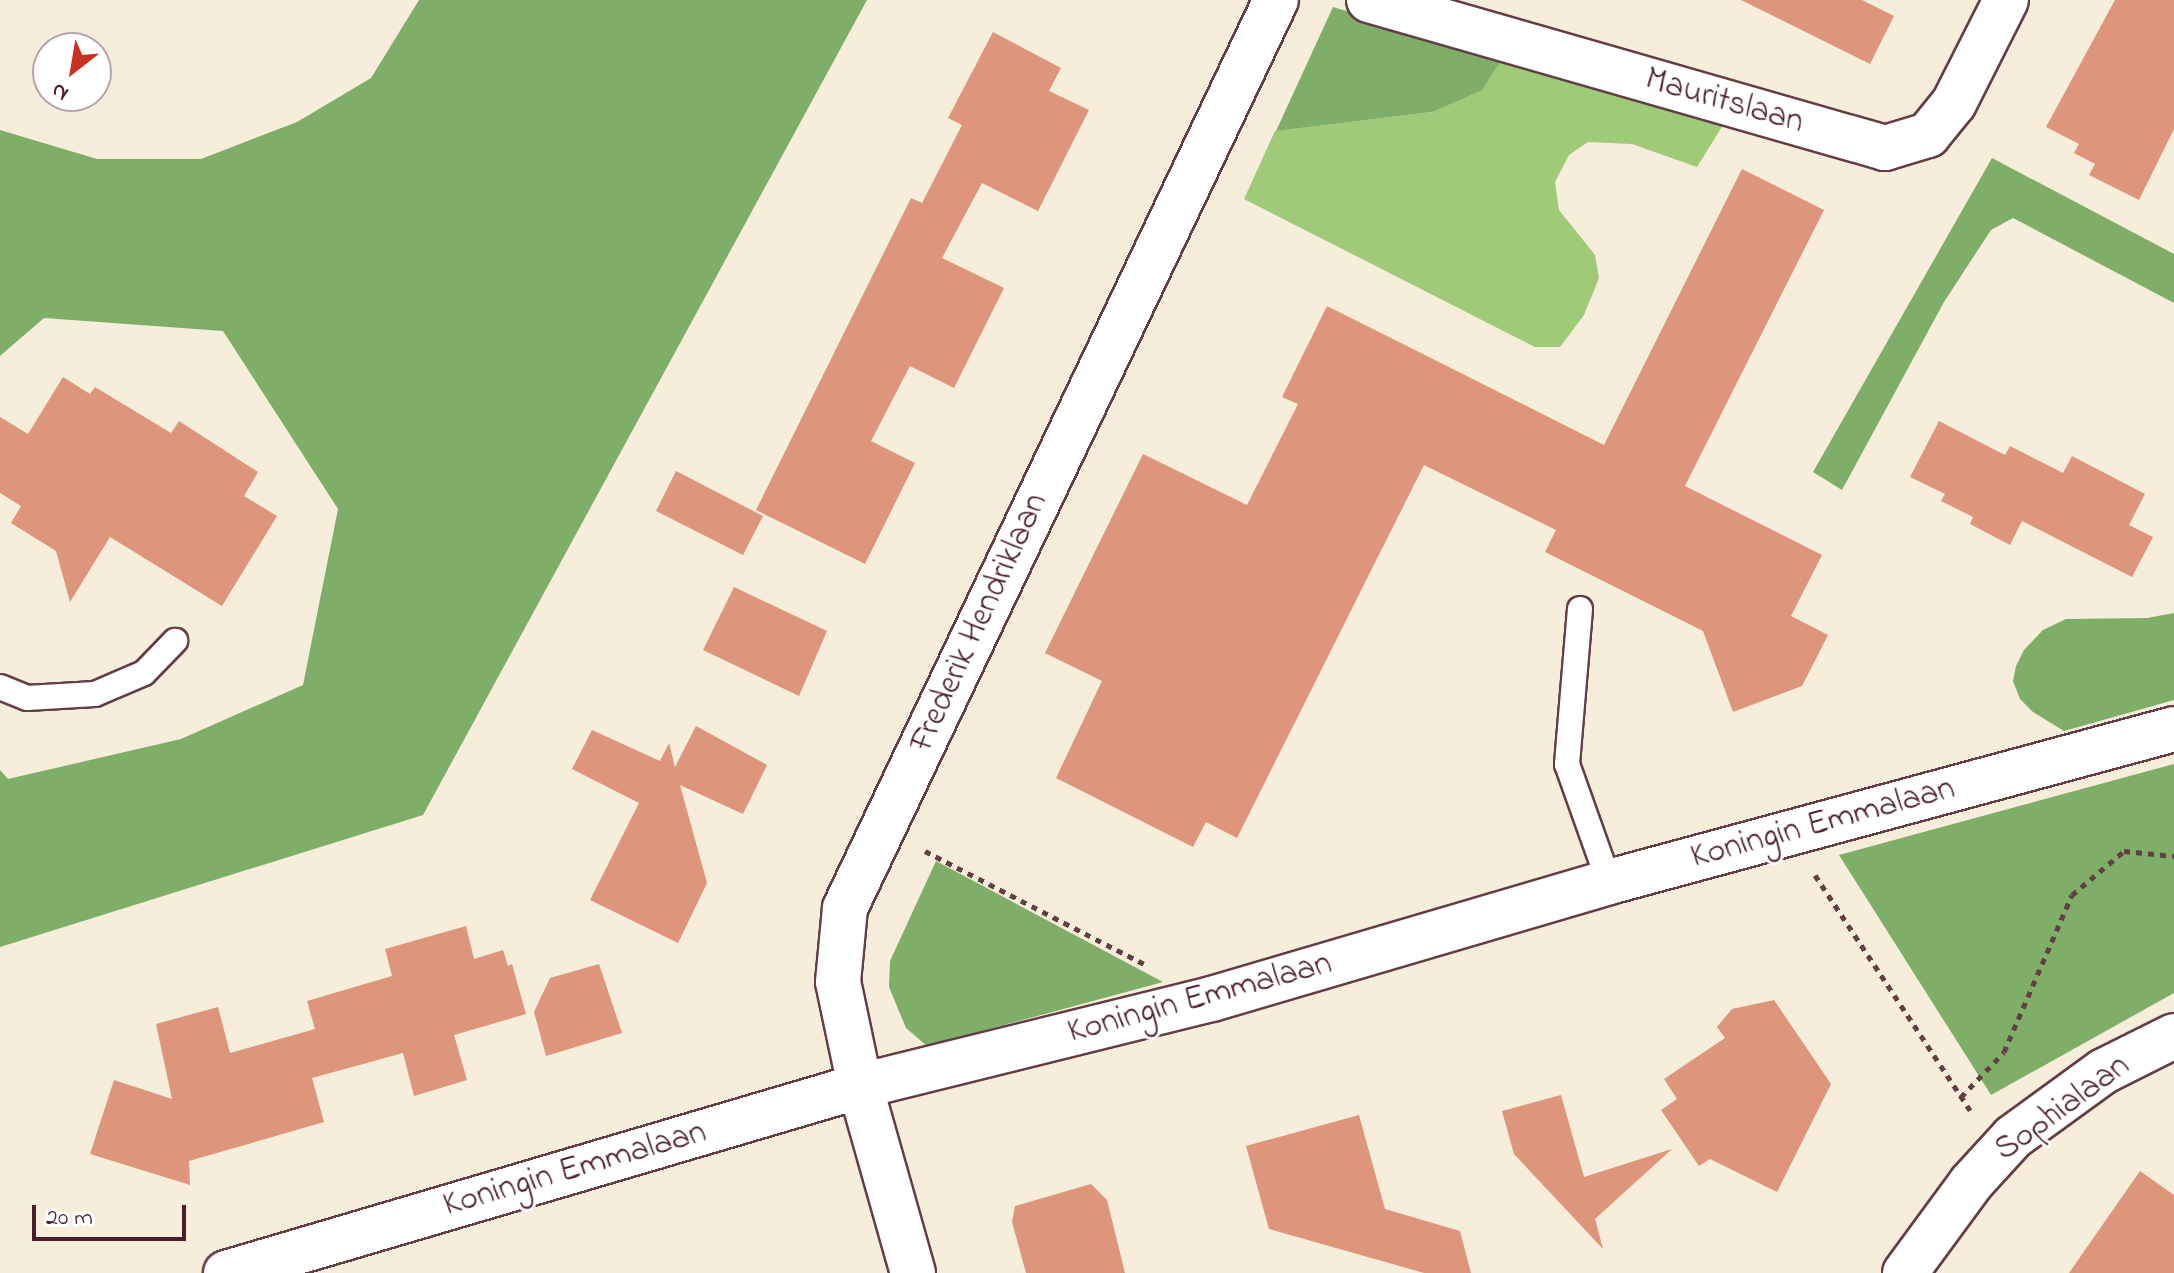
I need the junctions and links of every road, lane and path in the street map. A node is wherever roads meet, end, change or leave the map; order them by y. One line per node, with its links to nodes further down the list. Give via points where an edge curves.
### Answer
1 (1276, 0): 8 (street, Frederik Hendriklaan)
2 (1369, 0): 3 (street, Mauritslaan, via 1885,148 1928,135 1954,103)
3 (2006, 0)
4 (1580, 609): 11 (lane, via 1567,764)
5 (175, 641): 6 (lane, via 144,673 95,694 27,698)
6 (0, 687)
7 (2174, 729): 9 (street, Koningin Emmalaan)
8 (883, 828): 12 (path); 14 (street, Frederik Hendriklaan, via 845,908 838,982)
9 (1788, 834): 11 (street, Koningin Emmalaan); 15 (path)
10 (2174, 856): 15 (path, via 2124,851 2072,895 2004,1052)
11 (1609, 882): 12 (street, Koningin Emmalaan)
12 (1212, 999): 14 (street, Koningin Emmalaan)
13 (2174, 1036): 16 (street, Sophialaan, via 2104,1071)
14 (860, 1086): 17 (street, Koningin Emmalaan); 18 (street, Frederik Hendriklaan)
15 (1961, 1097): 16 (path)
16 (1998, 1153): 19 (street, Sophialaan)
17 (226, 1273)
18 (913, 1273)
19 (1905, 1273)

